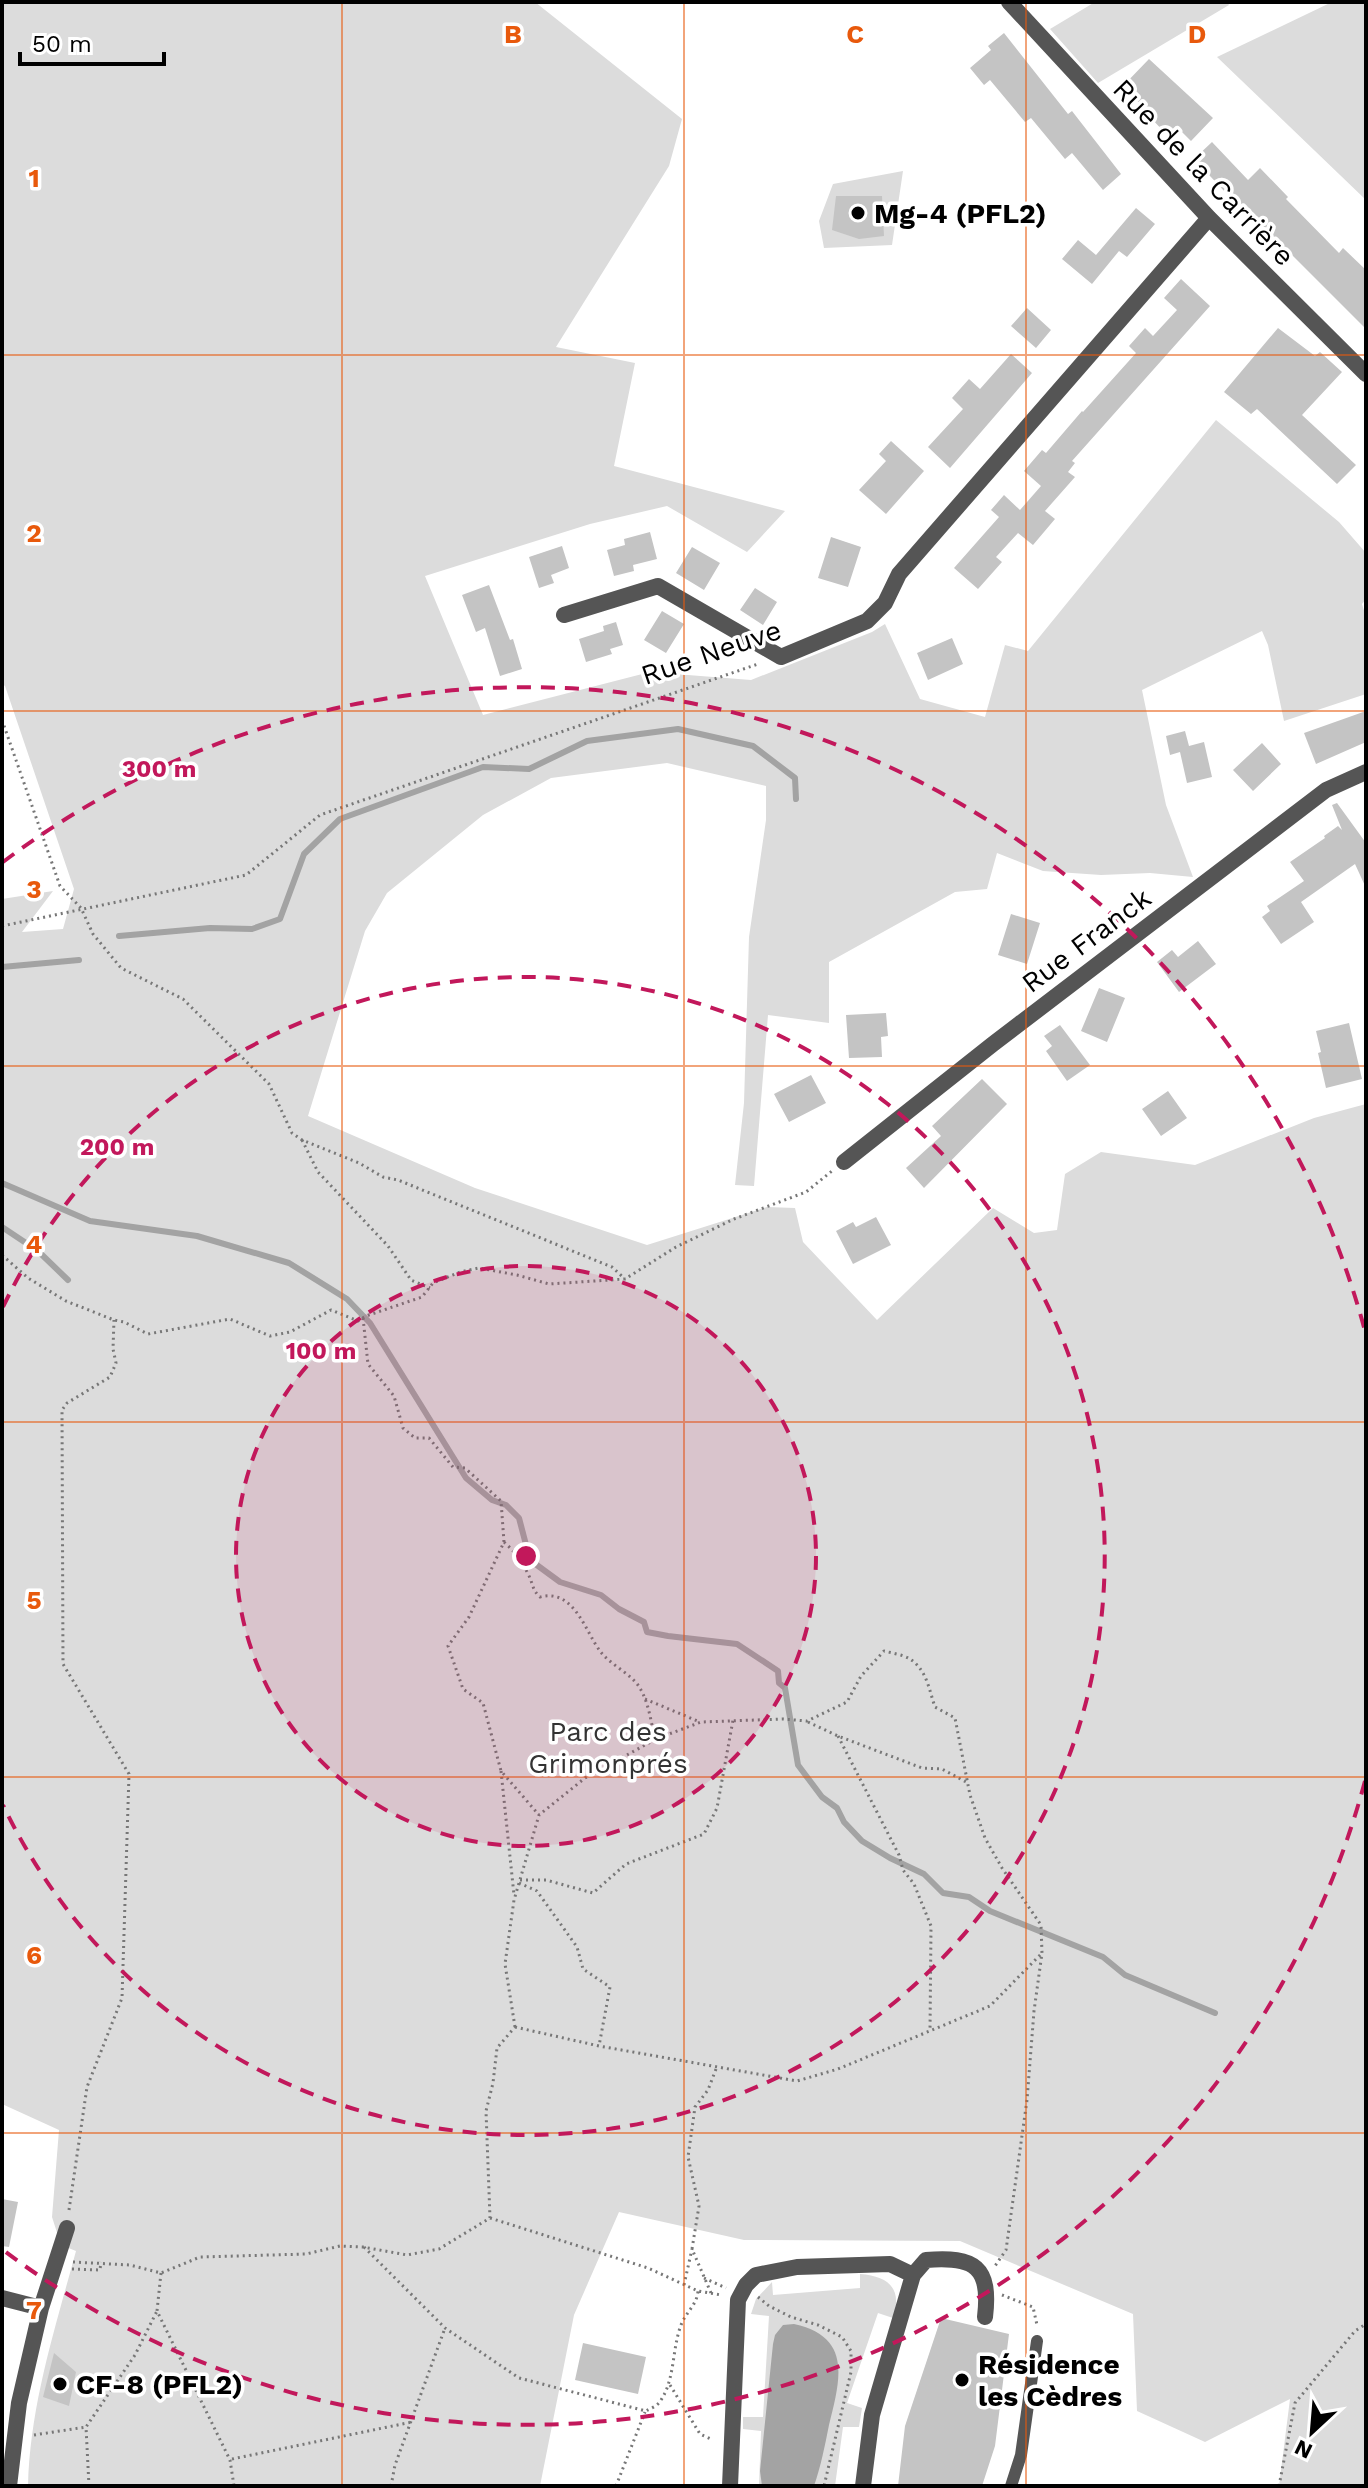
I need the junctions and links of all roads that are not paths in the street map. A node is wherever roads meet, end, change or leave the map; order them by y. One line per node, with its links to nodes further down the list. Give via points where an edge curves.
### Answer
1 (1009, 2): 2 (street, Rue de la Carrière)
2 (1209, 218): 3 (street, Rue de la Carrière); 4 (street, Rue Neuve, via 899,574 885,603 867,621 781,657 658,586)
3 (1366, 374)
4 (564, 615)
5 (1366, 772): 6 (street, Rue Franck, via 1326,790)
6 (844, 1162)
7 (67, 2228): 10 (street)
8 (913, 2275): 11 (street, via 926,2260 965,2262 980,2271 986,2285); 14 (street, via 890,2264 797,2267 756,2275 741,2293); 15 (street, via 872,2415)
9 (2, 2298): 10 (street)
10 (41, 2308): 13 (street, via 19,2403)
11 (985, 2317)
12 (1037, 2341): 16 (lane, via 1021,2455)
13 (9, 2486)
14 (730, 2486)
15 (863, 2486)
16 (1011, 2486)

